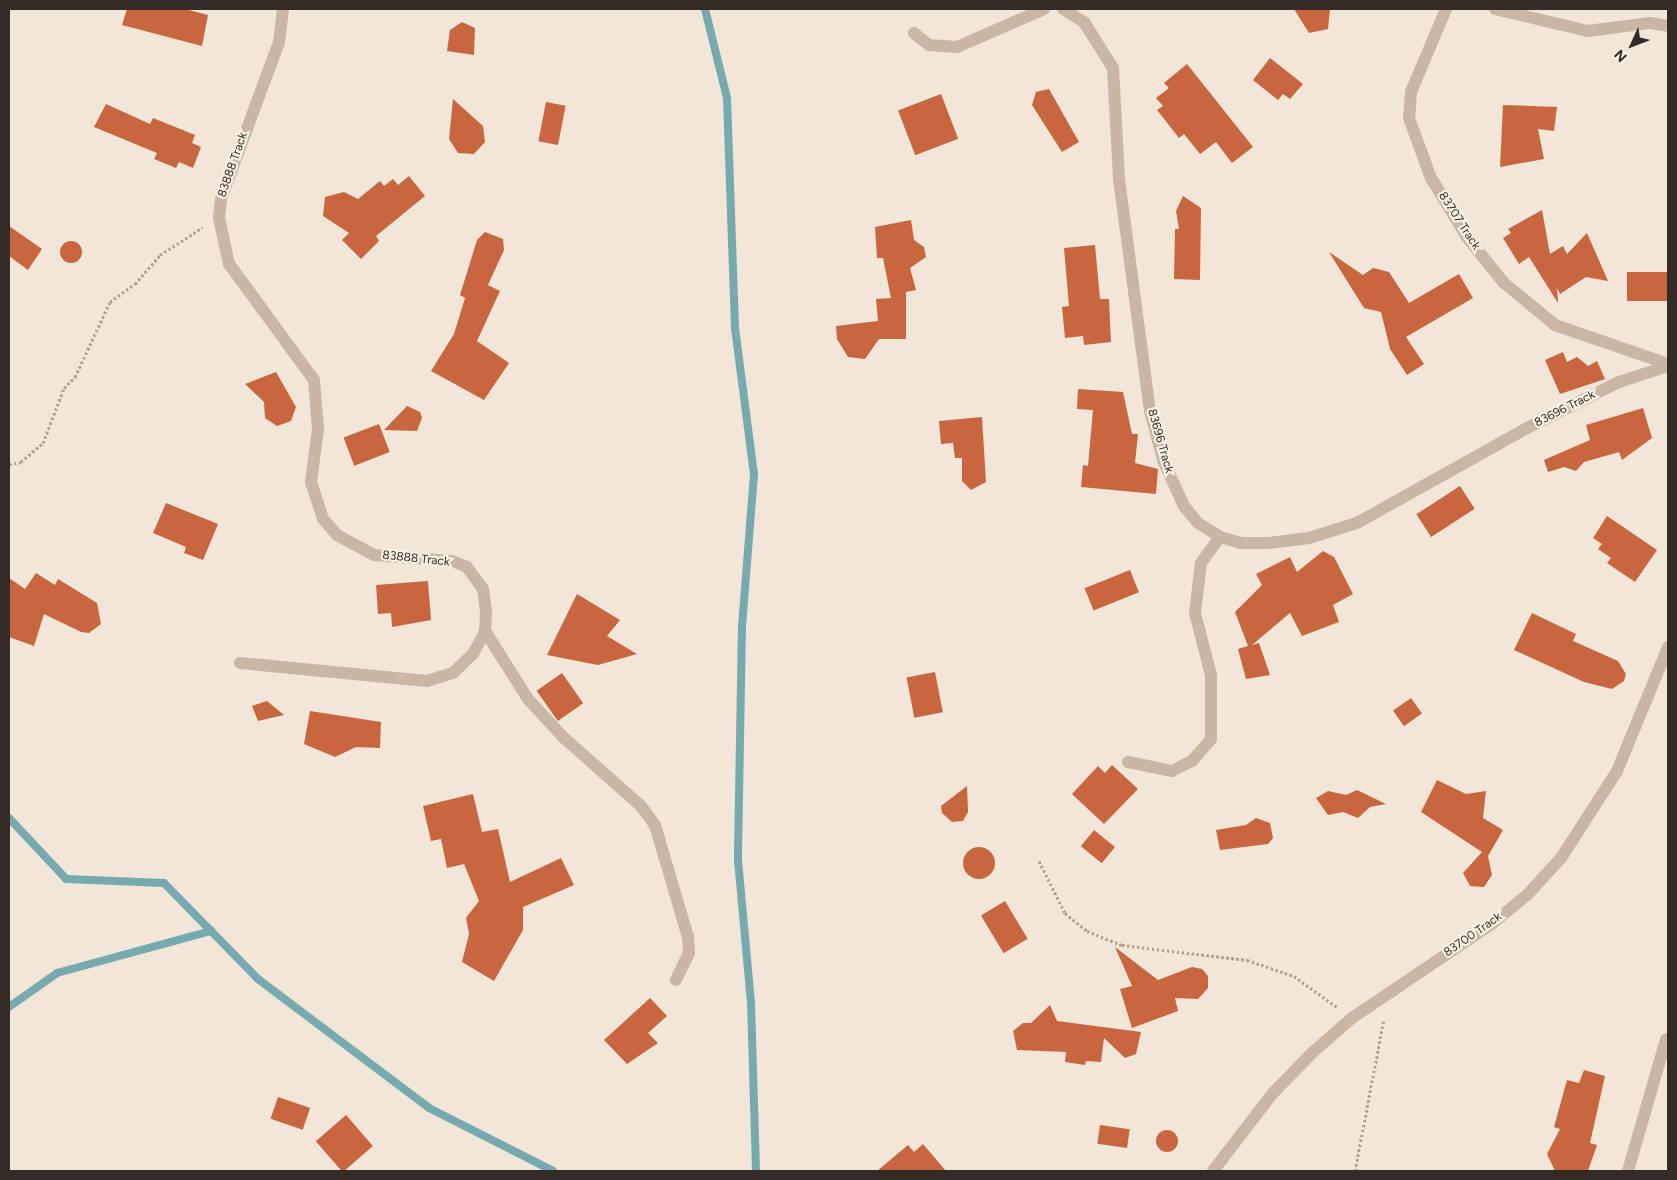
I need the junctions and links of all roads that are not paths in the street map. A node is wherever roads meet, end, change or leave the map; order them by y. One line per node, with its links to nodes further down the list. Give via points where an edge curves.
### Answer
1 (283, 9): 10 (street, 83888 Track, via 279,42 232,163 219,218 229,264 314,380 318,429 311,482 324,519 337,535 374,554 452,561 467,567 483,589)
2 (1044, 9): 7 (street, via 957,47 929,45)
3 (1063, 9): 9 (street, 83696 Track, via 1084,22 1113,68 1120,179 1150,411 1162,460 1184,506 1198,523)
4 (1446, 9): 8 (street, 83707 Track, via 1411,92 1408,118 1432,178 1467,237 1503,282 1555,325)
5 (1495, 9): 6 (street, via 1588,30 1650,23)
6 (1668, 26)
7 (914, 34)
8 (1668, 365): 9 (street, 83696 Track, via 1618,382 1357,523 1310,538 1269,543 1241,543)
9 (1220, 536): 13 (street, via 1201,563 1195,613 1211,675 1211,739 1192,761 1172,771)
10 (485, 631): 12 (street, via 473,654 453,673 427,680); 14 (street, via 528,698 563,737 641,806 655,825 688,937 688,953)
11 (1668, 647): 16 (street, 83700 Track, via 1617,771 1561,858 1528,894 1493,923 1352,1018 1272,1094)
12 (240, 663)
13 (1128, 762)
14 (676, 980)
15 (1666, 1040): 17 (street)
16 (1212, 1171)
17 (1628, 1171)

